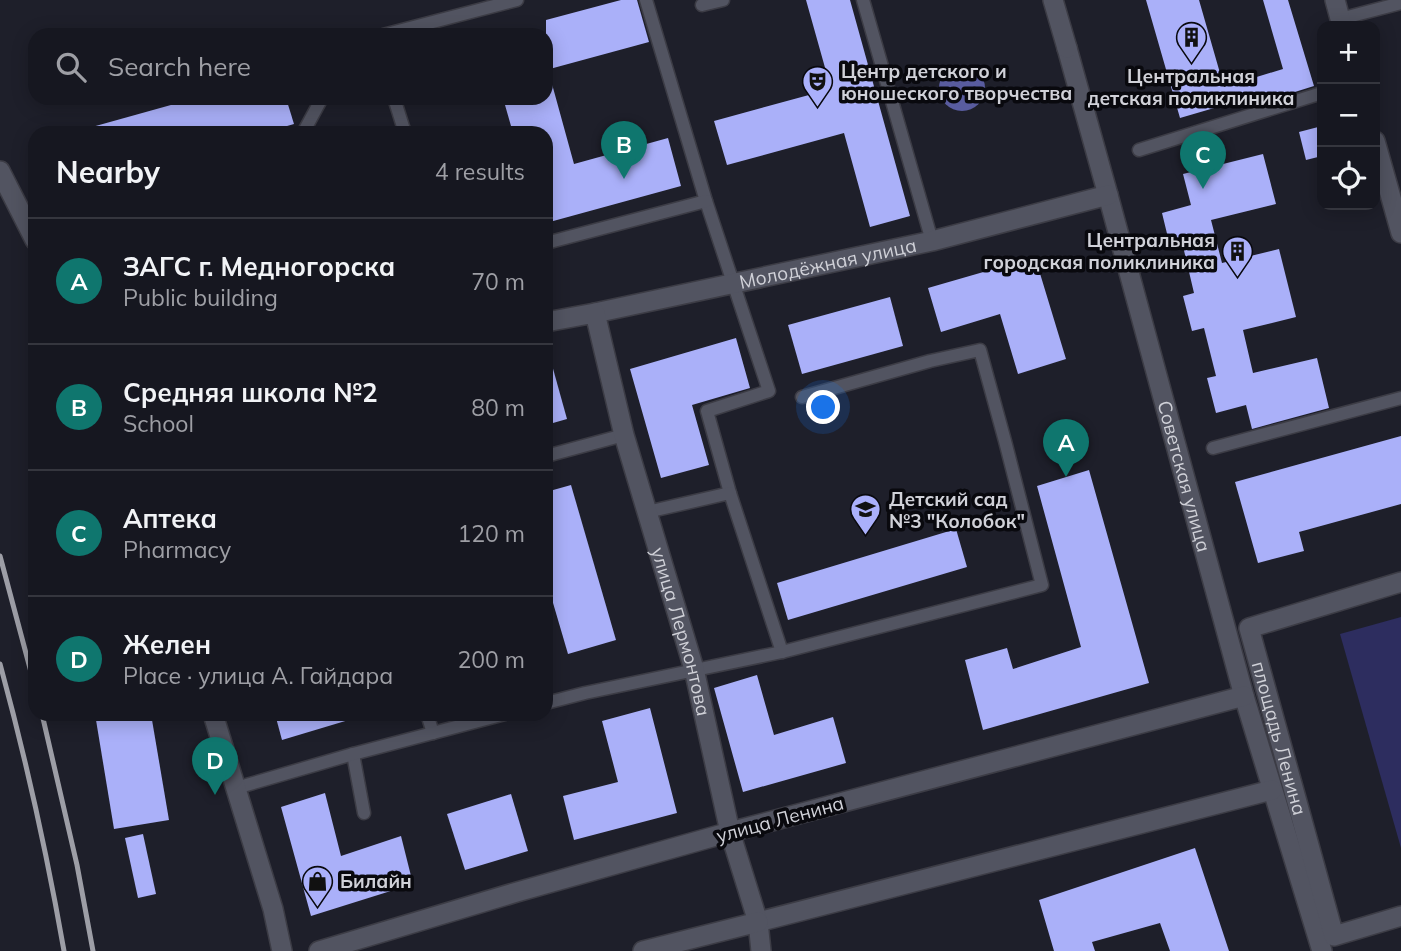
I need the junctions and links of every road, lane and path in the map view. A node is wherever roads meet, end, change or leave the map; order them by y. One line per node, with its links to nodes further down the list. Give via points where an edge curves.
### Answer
1 (517, 0): 9 (lane)
2 (646, 0): 19 (lane)
3 (723, 0): 7 (lane)
4 (863, 0): 23 (lane)
5 (1053, 0): 18 (street, Советская улица)
6 (1401, 3): 8 (lane)
7 (702, 5)
8 (1339, 15)
9 (410, 28)
10 (1317, 95): 16 (lane)
11 (318, 105): 13 (lane)
12 (396, 105): 14 (lane)
13 (307, 126)
14 (403, 126)
15 (1377, 147): 21 (street)
16 (1139, 150)
17 (0, 171): 20 (street)
18 (1108, 195): 23 (street, Молодёжная улица); 37 (street, Советская улица)
19 (706, 201): 22 (lane); 24 (lane)
20 (28, 226)
21 (1401, 233)
22 (553, 241)
23 (932, 241): 24 (street, Молодёжная улица)
24 (734, 284): 25 (street, Молодёжная улица); 32 (lane, via 769,391 706,411)
25 (595, 313): 26 (street, Молодёжная улица); 29 (street, улица Лермонтова)
26 (553, 321)
27 (802, 397): 35 (lane, via 980,349 1042,585)
28 (1401, 398): 30 (lane)
29 (624, 435): 31 (lane); 33 (street, улица Лермонтова)
30 (1213, 448)
31 (553, 454)
32 (730, 493): 33 (lane); 35 (lane)
33 (647, 512): 36 (street, улица Лермонтова)
34 (1401, 582): 48 (street, площадь Ленина, via 1249,628 1335,936)
35 (782, 652): 36 (lane)
36 (694, 669): 38 (lane); 47 (street, улица Лермонтова)
37 (1244, 696): 45 (street, Советская улица); 47 (street, улица Ленина)
38 (553, 701)
39 (215, 721): 44 (street)
40 (429, 721): 42 (lane)
41 (478, 721): 42 (lane)
42 (433, 733): 43 (lane)
43 (353, 754): 44 (lane); 46 (lane)
44 (236, 788): 50 (street)
45 (1272, 790): 49 (street); 54 (street, Советская улица)
46 (364, 813)
47 (730, 832): 49 (street, улица Лермонтова); 51 (street, улица Ленина)
48 (1401, 916)
49 (758, 922): 52 (street); 53 (street, улица Лермонтова)
50 (282, 951)
51 (319, 951)
52 (643, 951)
53 (761, 951)
54 (1322, 951)

